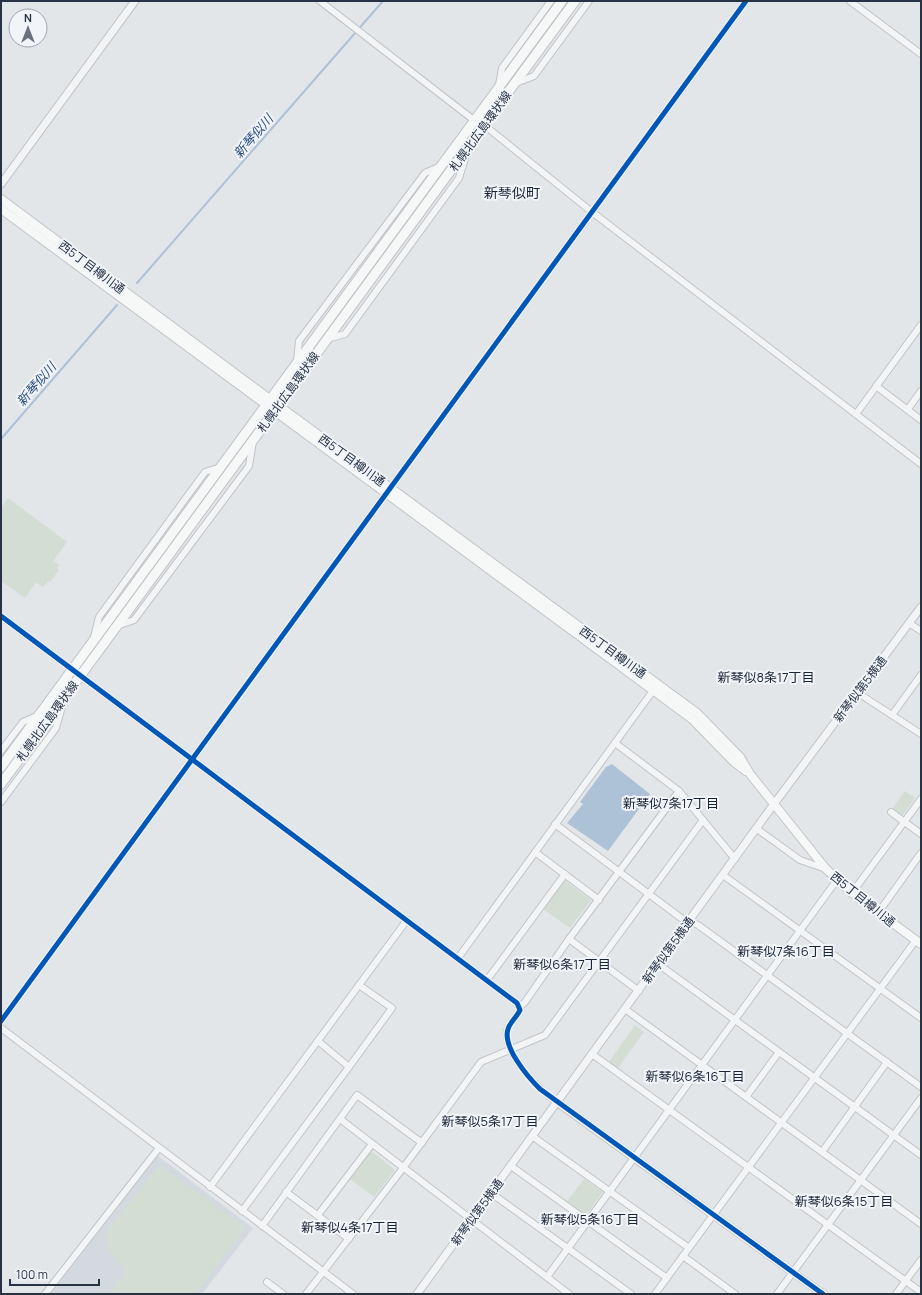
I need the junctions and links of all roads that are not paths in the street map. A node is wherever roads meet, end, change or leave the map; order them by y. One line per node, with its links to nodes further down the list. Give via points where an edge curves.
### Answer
1 (135, 1): 14 (street)
2 (320, 1): 12 (street)
3 (551, 1): 11 (street, via 502,68)
4 (562, 1): 11 (main road, 札幌北広島環状線)
5 (576, 1): 10 (main road, 札幌北広島環状線)
6 (589, 1): 10 (street, via 534,76)
7 (746, 1): 17 (street)
8 (850, 1): 9 (street)
9 (921, 54)
10 (516, 83): 13 (main road, 札幌北広島環状線)
11 (498, 88): 12 (main road, 札幌北広島環状線)
12 (475, 121): 13 (street); 21 (main road, 札幌北広島環状線)
13 (484, 125): 17 (street); 22 (main road, 札幌北広島環状線)
14 (1, 184)
15 (1, 199): 21 (main road, 西5丁目樽川通)
16 (1, 209): 21 (main road, 西5丁目樽川通)
17 (592, 212): 24 (street); 28 (street)
18 (921, 325): 19 (street)
19 (876, 386): 23 (street); 24 (street)
20 (921, 391): 23 (street)
21 (268, 403): 22 (main road, 西5丁目樽川通); 33 (main road, 札幌北広島環状線)
22 (276, 409): 28 (main road, 西5丁目樽川通); 34 (main road, 札幌北広島環状線)
23 (908, 410): 25 (street)
24 (856, 414): 27 (street)
25 (921, 420)
26 (921, 454): 27 (street)
27 (919, 462)
28 (388, 491): 36 (main road, 西5丁目樽川通); 44 (street)
29 (921, 607): 31 (street, 新琴似第5横通)
30 (1, 616): 33 (street)
31 (909, 623): 32 (street); 37 (street, 新琴似第5横通)
32 (921, 631)
33 (73, 669): 34 (street); 39 (main road, 札幌北広島環状線)
34 (81, 674): 38 (main road, 札幌北広島環状線); 44 (street)
35 (921, 675): 40 (street)
36 (656, 688): 42 (street); 50 (main road, 西5丁目樽川通, via 750,774)
37 (858, 693): 40 (street); 50 (street, 新琴似第5横通)
38 (64, 697): 46 (main road, 札幌北広島環状線); 49 (street, via 56,728)
39 (39, 715): 43 (street, via 23,722); 45 (main road, 札幌北広島環状線)
40 (892, 715): 41 (street)
41 (921, 733)
42 (615, 743): 47 (street); 54 (street)
43 (1, 751)
44 (192, 759): 69 (street); 86 (street)
45 (1, 767)
46 (1, 784)
47 (679, 791): 52 (street); 61 (street)
48 (921, 799): 53 (street)
49 (1, 802)
50 (774, 804): 55 (street, 新琴似第5横通); 60 (main road, 西5丁目樽川通)
51 (891, 812): 53 (street)
52 (703, 820): 59 (street); 66 (street)
53 (905, 821): 56 (street); 65 (street)
54 (555, 824): 57 (street); 61 (street)
55 (756, 829): 59 (street, 新琴似第5横通); 60 (street, via 800,860)
56 (921, 834)
57 (535, 852): 62 (street); 74 (street)
58 (921, 853): 68 (street)
59 (735, 859): 63 (street, 新琴似第5横通)
60 (826, 869): 64 (main road, 西5丁目樽川通)
61 (620, 873): 66 (street); 67 (street)
62 (565, 874): 67 (street); 78 (street)
63 (723, 875): 70 (street, 新琴似第5横通); 71 (street)
64 (837, 880): 65 (main road, 西5丁目樽川通); 71 (street)
65 (852, 893): 68 (main road, 西5丁目樽川通)
66 (649, 895): 70 (street); 75 (street)
67 (599, 900): 72 (street)
68 (878, 912): 73 (main road, 西5丁目樽川通)
69 (407, 920): 74 (street); 79 (street)
70 (689, 921): 76 (street, 新琴似第5横通); 77 (street)
71 (800, 930): 77 (street); 80 (street)
72 (569, 939): 75 (street); 82 (street)
73 (918, 942): 80 (street)
74 (458, 958): 78 (street)
75 (600, 961): 81 (street); 90 (street, via 545,1035)
76 (658, 964): 81 (street, 新琴似第5横通); 85 (street)
77 (767, 975): 85 (street); 88 (street)
78 (487, 980): 82 (street)
79 (359, 985): 89 (street); 95 (street, via 392,1008)
80 (880, 988): 84 (street); 88 (street)
81 (639, 991): 83 (street, 新琴似第5横通)
82 (520, 1007): 90 (street, via 507,1030)
83 (625, 1009): 92 (street, 新琴似第5横通); 94 (street)
84 (921, 1018)
85 (735, 1020): 91 (street); 94 (street)
86 (1, 1021)
87 (1, 1028): 109 (street)
88 (847, 1033): 93 (street); 96 (street)
89 (318, 1041): 95 (street); 117 (street)
90 (511, 1049): 100 (street, via 532,1081); 107 (street, via 481,1062)
91 (779, 1052): 96 (street); 98 (street)
92 (592, 1054): 100 (street, 新琴似第5横通); 102 (street)
93 (887, 1062): 97 (street); 101 (street)
94 (702, 1065): 98 (street); 102 (street)
95 (349, 1067): 121 (street)
96 (814, 1078): 101 (street); 104 (street)
97 (921, 1087)
98 (746, 1096): 104 (street)
99 (921, 1098): 105 (street)
100 (557, 1102): 106 (street, 新琴似第5横通); 112 (street)
101 (855, 1107): 105 (street); 110 (street)
102 (669, 1110): 112 (street); 114 (street)
103 (340, 1119): 107 (street, via 357,1095); 108 (street); 119 (street)
104 (782, 1122): 110 (street); 114 (street)
105 (894, 1135): 111 (street); 116 (street)
106 (532, 1136): 113 (street, 新琴似第5横通); 118 (street)
107 (422, 1143): 115 (street)
108 (372, 1144): 115 (street); 122 (street)
109 (158, 1148): 117 (street); 142 (street)
110 (822, 1152): 116 (street)
111 (921, 1155)
112 (634, 1158): 118 (street); 123 (street)
113 (510, 1166): 120 (street, 新琴似第5横通); 125 (street)
114 (749, 1167): 123 (street); 127 (street)
115 (403, 1168): 124 (street); 129 (street)
116 (861, 1180): 126 (street); 127 (street)
117 (210, 1187): 121 (street)
118 (610, 1191): 125 (street); 131 (street)
119 (286, 1192): 122 (street); 128 (street)
120 (491, 1193): 124 (street, 新琴似第5横通); 130 (street)
121 (242, 1211): 128 (street)
122 (318, 1215): 129 (street)
123 (713, 1215): 131 (street); 135 (street)
124 (472, 1219): 136 (street); 146 (street, 新琴似第5横通)
125 (588, 1221): 130 (street); 137 (street)
126 (921, 1224)
127 (828, 1225): 135 (street); 138 (street)
128 (262, 1226): 134 (street)
129 (349, 1239): 134 (street)
130 (568, 1248): 136 (street); 149 (street)
131 (689, 1248): 132 (street)
132 (683, 1256): 137 (street); 151 (street)
133 (921, 1260): 138 (street)
134 (324, 1272): 144 (street); 145 (street)
135 (793, 1273): 152 (street); 153 (street)
136 (547, 1277): 140 (street)
137 (667, 1278): 150 (street)
138 (906, 1281): 141 (street); 154 (street)
139 (267, 1282): 143 (street)
140 (561, 1288): 147 (street); 148 (street)
141 (921, 1292)
142 (45, 1294)
143 (283, 1294)
144 (306, 1294)
145 (353, 1294)
146 (417, 1294)
147 (556, 1294)
148 (569, 1294)
149 (631, 1294)
150 (655, 1294)
151 (735, 1294)
152 (777, 1294)
153 (823, 1294)
154 (896, 1294)

